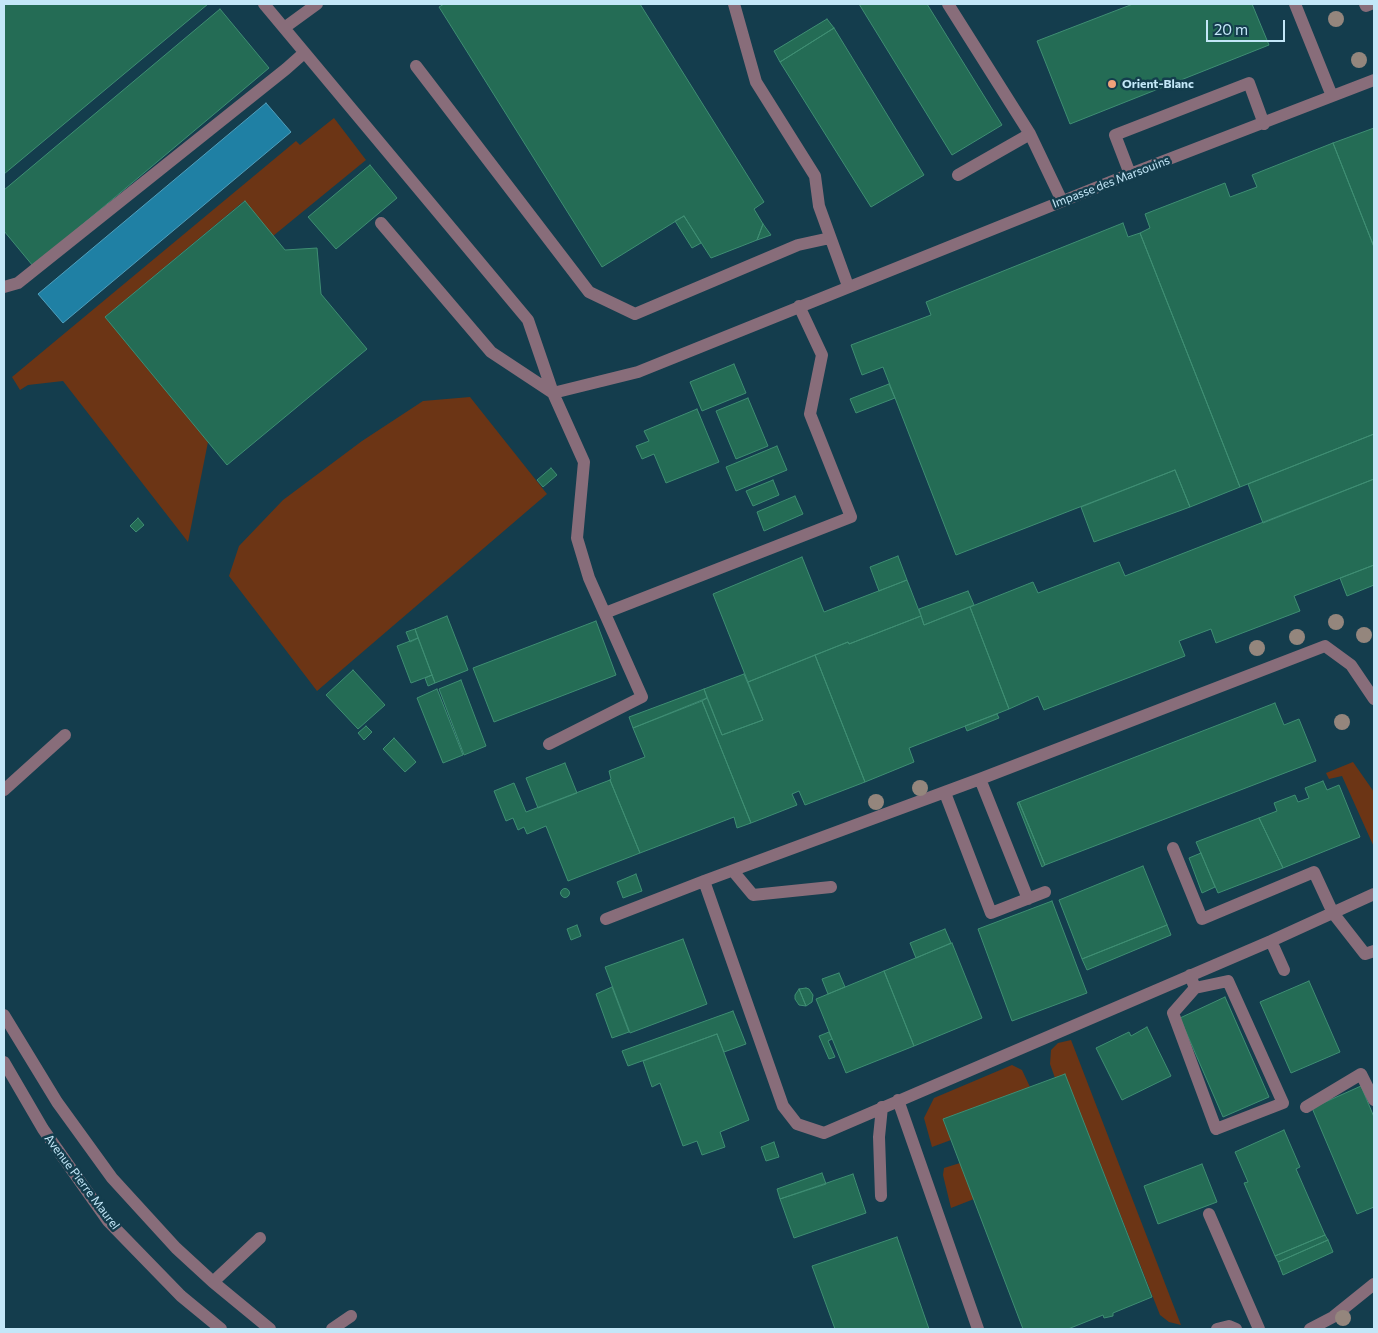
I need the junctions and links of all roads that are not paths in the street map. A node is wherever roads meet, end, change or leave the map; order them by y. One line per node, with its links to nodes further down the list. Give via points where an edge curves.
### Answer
1 (264, 4): 9 (street)
2 (273, 4): 9 (street)
3 (317, 4): 9 (street)
4 (734, 4): 20 (street, via 756,82 815,176 819,206)
5 (948, 4): 15 (street)
6 (1295, 4): 13 (street)
7 (1365, 4): 8 (street)
8 (1371, 4)
9 (284, 28): 10 (street)
10 (304, 53): 22 (street, via 18,283); 24 (street, via 528,320)
11 (416, 66): 20 (street, via 589,292 635,314 798,246)
12 (1374, 80): 13 (street, Impasse des Marsouins)
13 (1332, 96): 14 (street, Impasse des Marsouins)
14 (1264, 124): 16 (street, Impasse des Marsouins); 16 (street, via 1249,83 1115,135)
15 (1030, 134): 17 (street); 18 (street)
16 (1130, 174): 18 (street, Impasse des Marsouins)
17 (958, 175)
18 (1062, 201): 21 (street, Impasse des Marsouins)
19 (381, 223): 24 (street, via 491,352)
20 (830, 238): 21 (street)
21 (848, 286): 23 (street, Impasse des Marsouins)
22 (4, 287)
23 (799, 306): 24 (street, Impasse des Marsouins, via 638,372); 25 (street, via 822,355 810,414 851,518)
24 (552, 393): 25 (street, via 584,462 577,538 589,578)
25 (605, 613): 28 (street, via 642,697)
26 (1374, 699): 29 (street, via 1352,665 1324,646)
27 (65, 735): 30 (street)
28 (549, 744)
29 (980, 779): 31 (street); 38 (street)
30 (4, 790)
31 (945, 793): 33 (street); 38 (street, via 991,913)
32 (1173, 848): 39 (street, via 1202,919 1314,872)
33 (733, 871): 34 (street); 35 (street, via 753,895)
34 (704, 881): 40 (street); 50 (street, via 782,1106 797,1124 824,1133)
35 (831, 887)
36 (1045, 892): 38 (street)
37 (1374, 894): 39 (street)
38 (1028, 899)
39 (1333, 913): 41 (street); 42 (street, via 1365,954)
40 (606, 919)
41 (1271, 941): 43 (street); 44 (street)
42 (1374, 950)
43 (1284, 970)
44 (1190, 975): 45 (street); 48 (street)
45 (1195, 988): 45 (street, via 1173,1013 1216,1129 1283,1103 1228,981)
46 (4, 1015): 55 (street, via 57,1102 112,1178 176,1248)
47 (4, 1062): 58 (street, Avenue Pierre Maurel, via 43,1129 108,1221 181,1296)
48 (898, 1100): 50 (street); 61 (street)
49 (1374, 1100): 51 (street, via 1361,1074)
50 (882, 1107): 52 (street, via 879,1137)
51 (1306, 1107)
52 (881, 1196)
53 (1209, 1214): 64 (street)
54 (260, 1238): 55 (street)
55 (213, 1282): 59 (street)
56 (1373, 1288): 65 (street)
57 (351, 1316): 60 (street)
58 (221, 1329)
59 (270, 1329)
60 (332, 1329)
61 (978, 1329)
62 (1217, 1329): 63 (street, via 1229,1326)
63 (1236, 1329)
64 (1259, 1329)
65 (1310, 1329)

